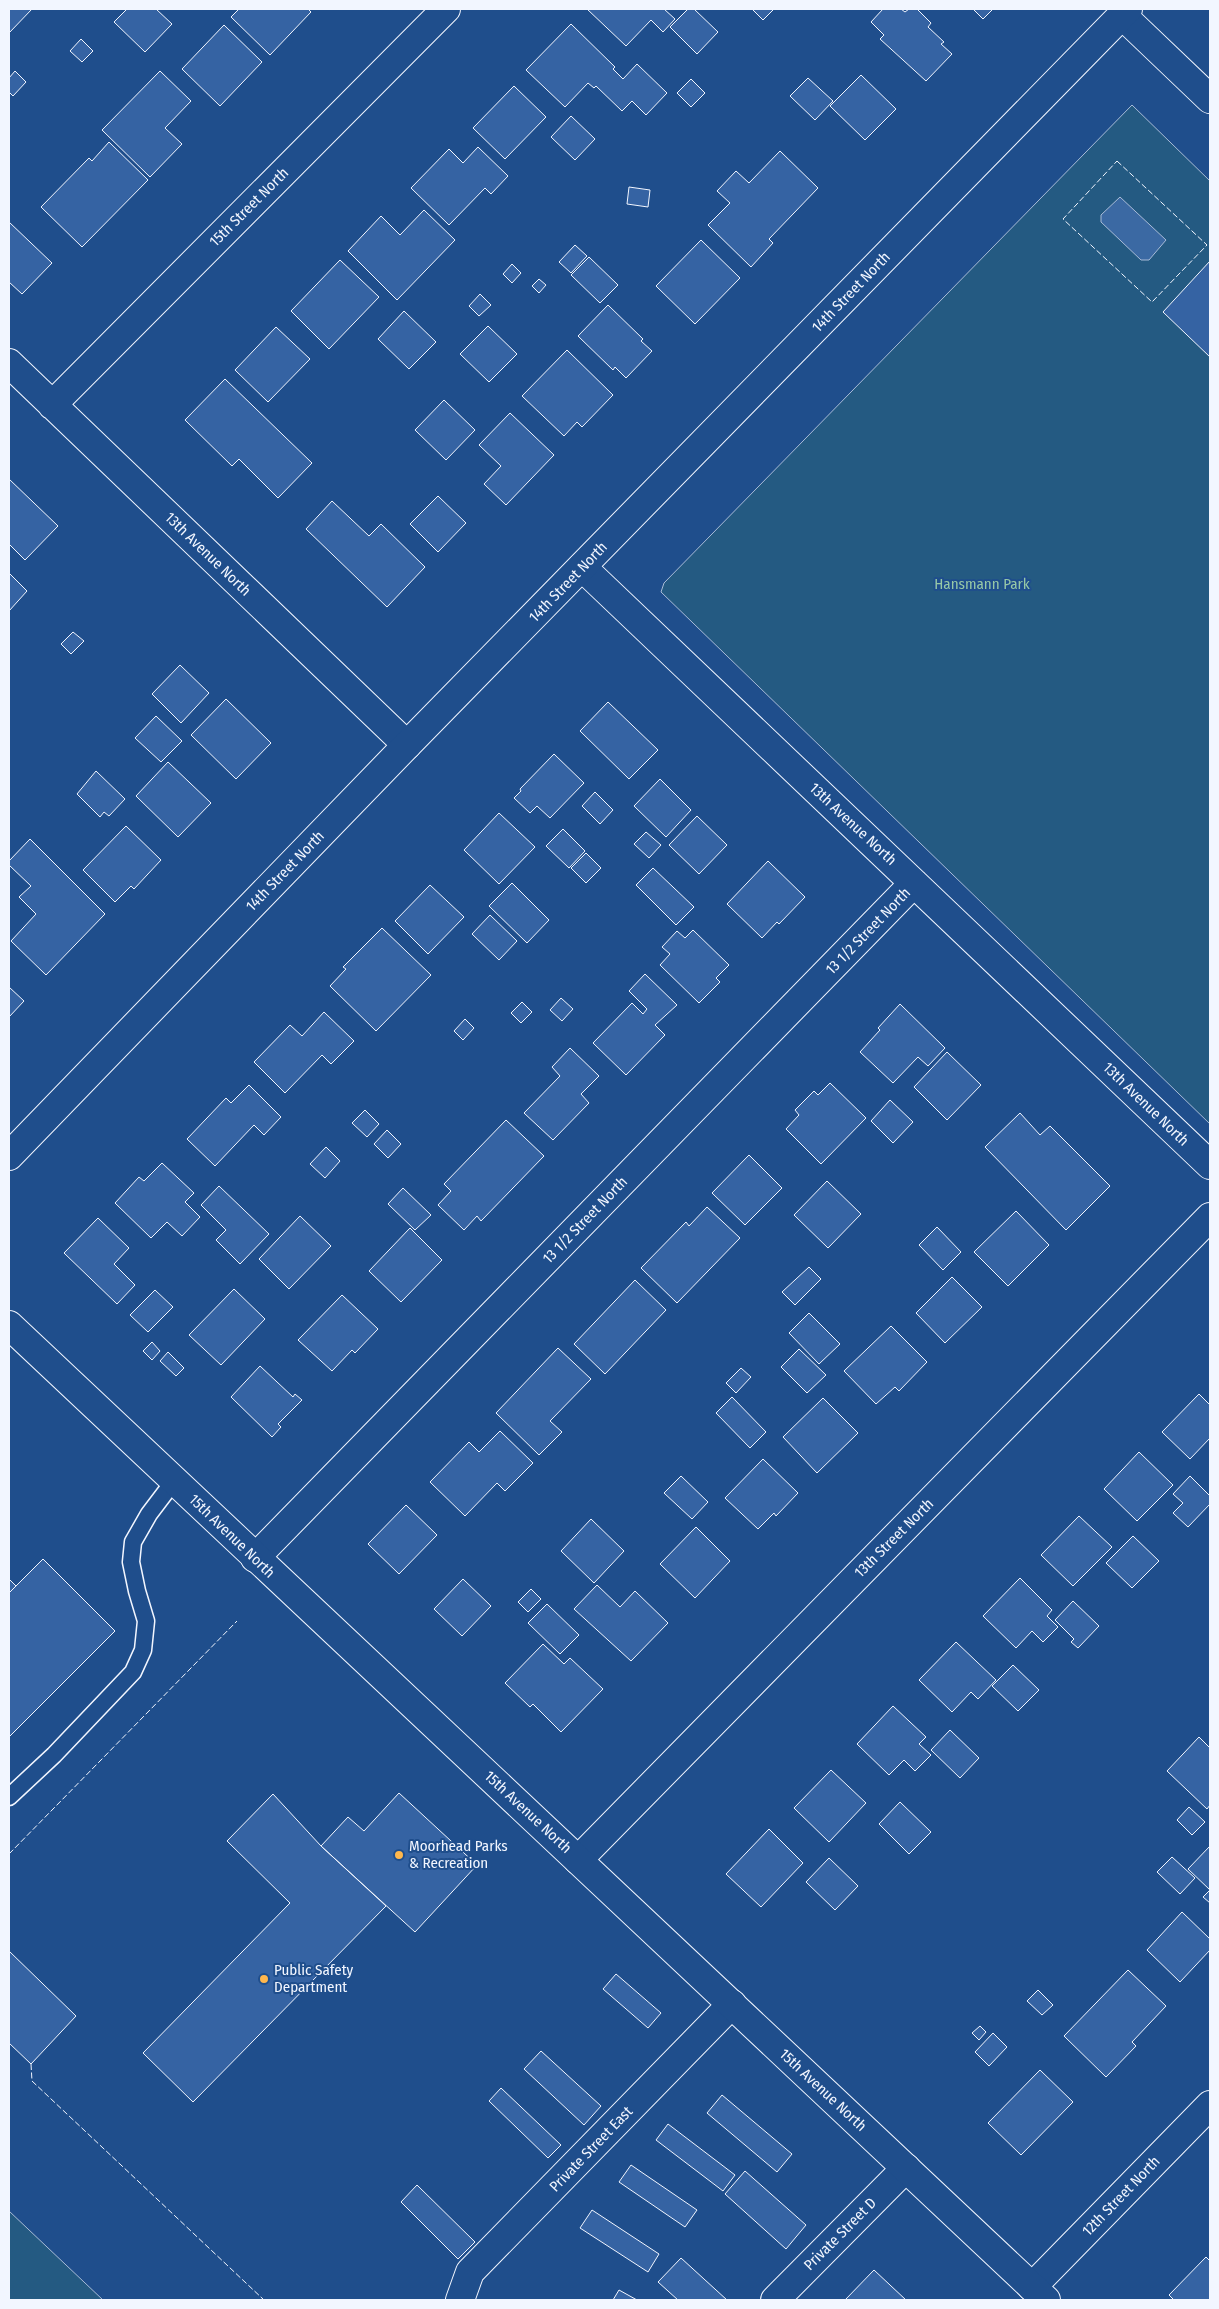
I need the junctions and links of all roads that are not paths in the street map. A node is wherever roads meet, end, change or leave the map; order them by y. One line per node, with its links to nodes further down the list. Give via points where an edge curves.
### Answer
1 (446, 9): 5 (street, 15th Street North)
2 (1125, 12): 3 (street); 6 (street, 14th Street North)
3 (1210, 99)
4 (9, 363): 5 (street, 13th Avenue North)
5 (52, 405): 7 (street, 13th Avenue North)
6 (582, 567): 7 (street, 14th Street North); 8 (street, 13th Avenue North)
7 (407, 745): 9 (street, 14th Street North)
8 (914, 883): 10 (street, 13th Avenue North); 14 (street, 13 1/2 Street North)
9 (9, 1156)
10 (1210, 1165)
11 (1210, 1217): 16 (street, 13th Street North)
12 (9, 1325): 13 (street, 15th Avenue North)
13 (174, 1481): 14 (street, 15th Avenue North); 15 (lane, via 133,1542 131,1562 146,1621 143,1650 133,1672)
14 (255, 1558): 16 (street, 15th Avenue North)
15 (9, 1797)
16 (578, 1860): 17 (street, 15th Avenue North)
17 (732, 2004): 19 (street, 15th Avenue North); 21 (street, Private Street East, via 470,2272)
18 (1210, 2105): 20 (street, 12th Street North)
19 (906, 2168): 20 (street, 15th Avenue North); 22 (street, Private Street D)
20 (1039, 2294)
21 (460, 2300)
22 (775, 2300)

